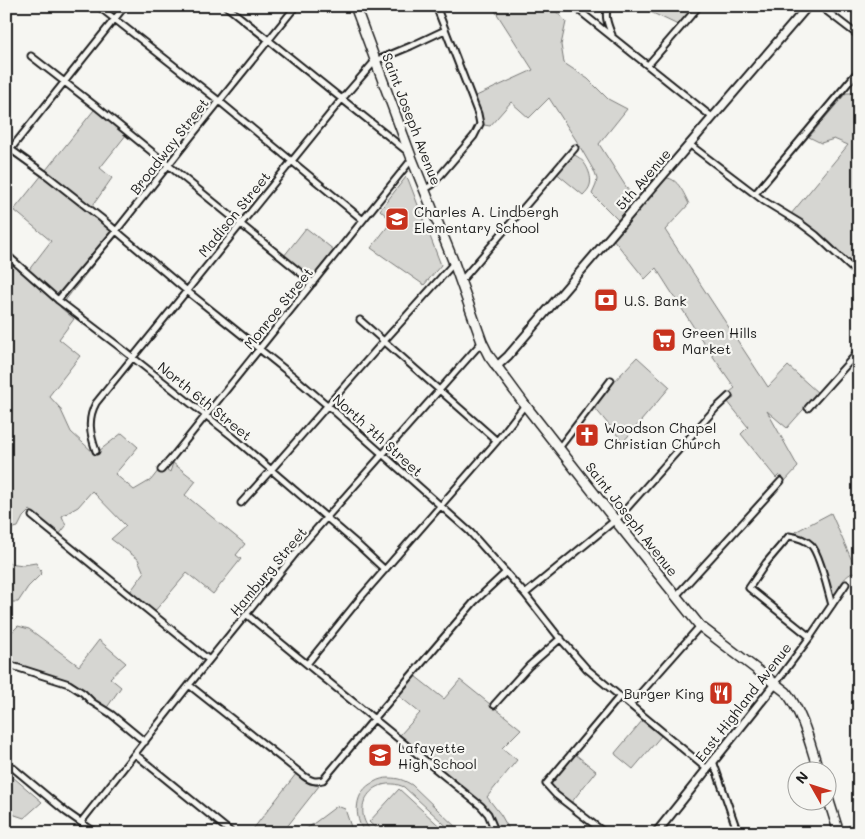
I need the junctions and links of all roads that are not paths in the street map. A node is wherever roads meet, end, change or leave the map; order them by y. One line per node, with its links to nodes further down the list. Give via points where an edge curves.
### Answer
1 (98, 6): 12 (street)
2 (125, 6): 12 (street)
3 (226, 6): 16 (street)
4 (296, 6): 16 (street, Broadway Street)
5 (355, 6): 18 (main road, Saint Joseph Avenue)
6 (436, 6): 13 (street)
7 (576, 6): 15 (street)
8 (608, 6): 15 (street, via 607,22)
9 (699, 6): 19 (street)
10 (808, 6): 24 (street, 5th Avenue)
11 (820, 6): 14 (street)
12 (114, 20): 21 (street); 23 (street)
13 (445, 30): 18 (street, Madison Street); 32 (street, via 480,122 474,136)
14 (859, 36)
15 (614, 38): 19 (street)
16 (269, 41): 22 (street); 23 (street, Broadway Street)
17 (31, 56): 21 (street)
18 (375, 61): 22 (street, Madison Street); 29 (main road, Saint Joseph Avenue)
19 (648, 65): 24 (street)
20 (859, 70): 33 (street)
21 (65, 82): 26 (street); 31 (street)
22 (342, 99): 29 (street); 30 (street, Madison Street)
23 (219, 101): 30 (street); 31 (street, Broadway Street)
24 (712, 117): 25 (street, 5th Avenue)
25 (689, 144): 33 (street); 50 (street, 5th Avenue)
26 (8, 148): 28 (street); 36 (street, North 7th Street)
27 (575, 148): 40 (street)
28 (6, 155)
29 (411, 157): 32 (main road, Saint Joseph Avenue); 34 (street, Monroe Street)
30 (291, 161): 34 (street); 35 (street, Madison Street)
31 (168, 164): 35 (street); 36 (street, Broadway Street)
32 (424, 190): 38 (main road, Saint Joseph Avenue)
33 (755, 194): 39 (street, via 816,235)
34 (363, 220): 41 (street, Monroe Street)
35 (241, 224): 41 (street); 42 (street, Madison Street)
36 (116, 231): 42 (street, North 7th Street); 43 (street, Broadway Street)
37 (6, 254): 43 (street, North 6th Street)
38 (454, 263): 40 (main road, Saint Joseph Avenue); 45 (street)
39 (859, 275)
40 (460, 282): 46 (main road, Saint Joseph Avenue)
41 (313, 283): 47 (street, Monroe Street)
42 (187, 291): 47 (street, North 7th Street); 49 (street, Madison Street)
43 (58, 300): 49 (street, North 6th Street)
44 (360, 320): 45 (street)
45 (384, 341): 52 (street); 54 (street)
46 (482, 342): 50 (main road, Saint Joseph Avenue); 52 (street, Hamburg Street)
47 (260, 349): 54 (street, North 7th Street); 57 (street, Monroe Street)
48 (859, 351): 56 (street)
49 (133, 357): 57 (street, North 6th Street); 60 (street, Madison Street, via 91,412 90,424)
50 (496, 367): 55 (main road, Saint Joseph Avenue)
51 (611, 380): 59 (street)
52 (440, 390): 58 (street); 61 (street, Hamburg Street)
53 (729, 396): 69 (street)
54 (327, 405): 61 (street, North 7th Street); 63 (street)
55 (525, 405): 58 (street); 59 (main road, Saint Joseph Avenue)
56 (808, 408)
57 (206, 416): 62 (street, Monroe Street); 63 (street, North 6th Street)
58 (497, 441): 66 (street)
59 (559, 448): 69 (main road, Saint Joseph Avenue)
60 (96, 451)
61 (383, 455): 66 (street, North 7th Street); 68 (street, Hamburg Street)
62 (161, 470)
63 (271, 470): 65 (street); 68 (street, North 6th Street)
64 (781, 481): 74 (street)
65 (241, 503)
66 (441, 506): 70 (street); 71 (street, North 7th Street)
67 (32, 516): 80 (street)
68 (326, 518): 70 (street, North 6th Street); 76 (street, Hamburg Street)
69 (615, 520): 73 (street); 74 (main road, Saint Joseph Avenue)
70 (385, 570): 82 (street)
71 (506, 572): 73 (street, North 7th Street); 88 (street, via 474,602)
72 (846, 584): 75 (street, East Highland Avenue)
73 (525, 594): 79 (street, North 7th Street)
74 (676, 596): 77 (main road, Saint Joseph Avenue)
75 (832, 605): 78 (street, East Highland Avenue); 78 (street, via 820,563 811,545 789,536 749,588)
76 (246, 614): 80 (street, Hamburg Street); 82 (street)
77 (700, 626): 83 (main road, Saint Joseph Avenue); 86 (street)
78 (810, 637): 83 (street, East Highland Avenue)
79 (561, 638): 85 (street, North 7th Street, via 587,669); 87 (street, via 529,666)
80 (209, 660): 84 (street, Hamburg Street)
81 (6, 664): 89 (street, via 69,684)
82 (307, 664): 88 (street)
83 (775, 684): 92 (street, East Highland Avenue); 93 (main road, Saint Joseph Avenue, via 786,692 796,707)
84 (189, 685): 88 (street, via 304,776 317,782 324,780); 89 (street, Hamburg Street)
85 (620, 696): 86 (street, North 7th Street); 101 (street, via 546,784)
86 (630, 704): 94 (street, North 7th Street)
87 (494, 705)
88 (374, 719): 100 (street, via 481,806)
89 (145, 742): 90 (street, Hamburg Street)
90 (135, 754): 96 (street, Hamburg Street); 99 (street)
91 (6, 762): 96 (street)
92 (713, 762): 94 (street, East Highland Avenue); 103 (street)
93 (816, 762)
94 (707, 769): 102 (street, East Highland Avenue)
95 (832, 812): 104 (main road)
96 (81, 822): 98 (street)
97 (859, 828): 105 (street)
98 (96, 833)
99 (232, 833)
100 (496, 833)
101 (605, 833)
102 (656, 833)
103 (738, 833)
104 (839, 833)
105 (844, 833)

